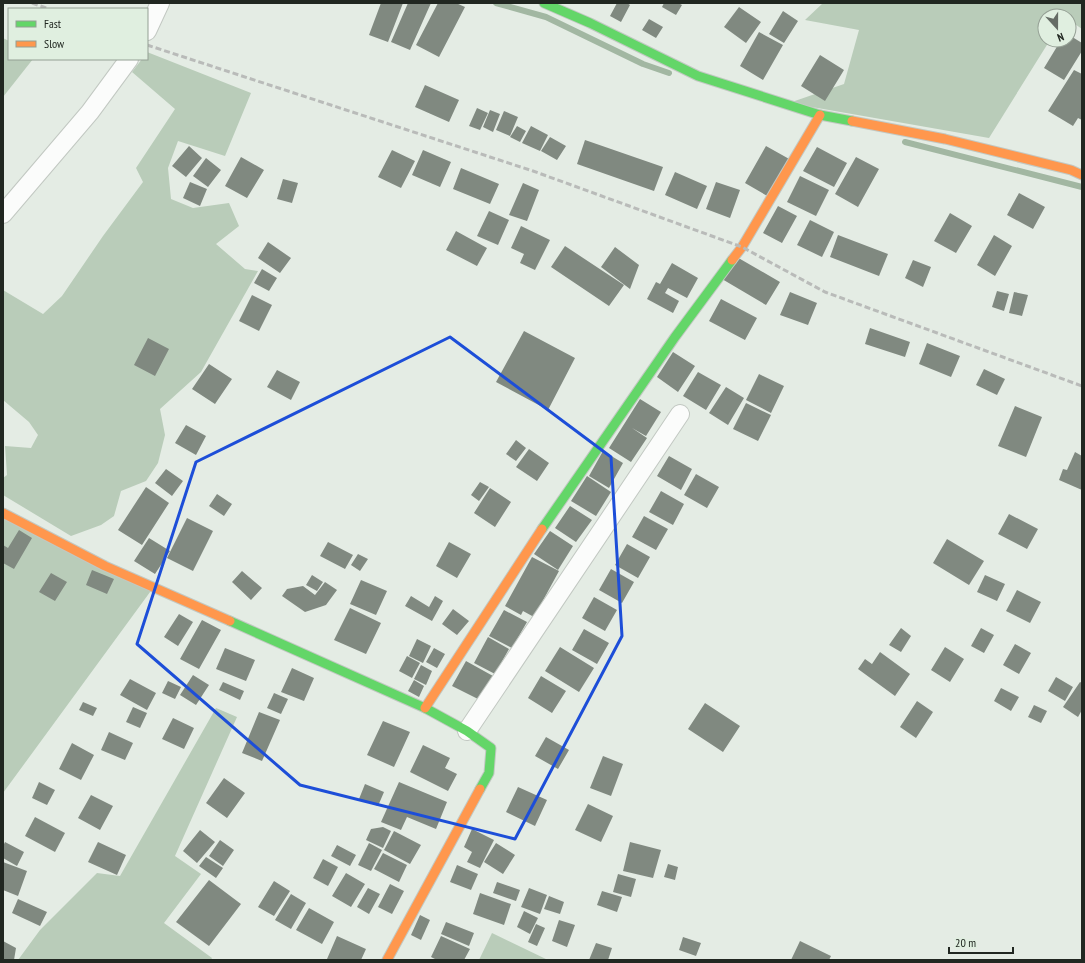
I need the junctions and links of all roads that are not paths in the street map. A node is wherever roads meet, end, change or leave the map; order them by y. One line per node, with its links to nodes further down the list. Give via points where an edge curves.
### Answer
1 (160, 3): 3 (street)
2 (544, 3): 5 (street, via 698,76)
3 (148, 28)
4 (128, 60): 7 (street, via 90,112)
5 (820, 115): 6 (street, via 945,139 1071,170); 10 (street, via 742,247 675,336 543,528)
6 (1082, 175)
7 (3, 214)
8 (680, 414): 11 (street)
9 (3, 513): 10 (street, via 105,566)
10 (425, 708): 11 (street)
11 (467, 731): 12 (street, via 491,748 489,773)
12 (387, 960)

